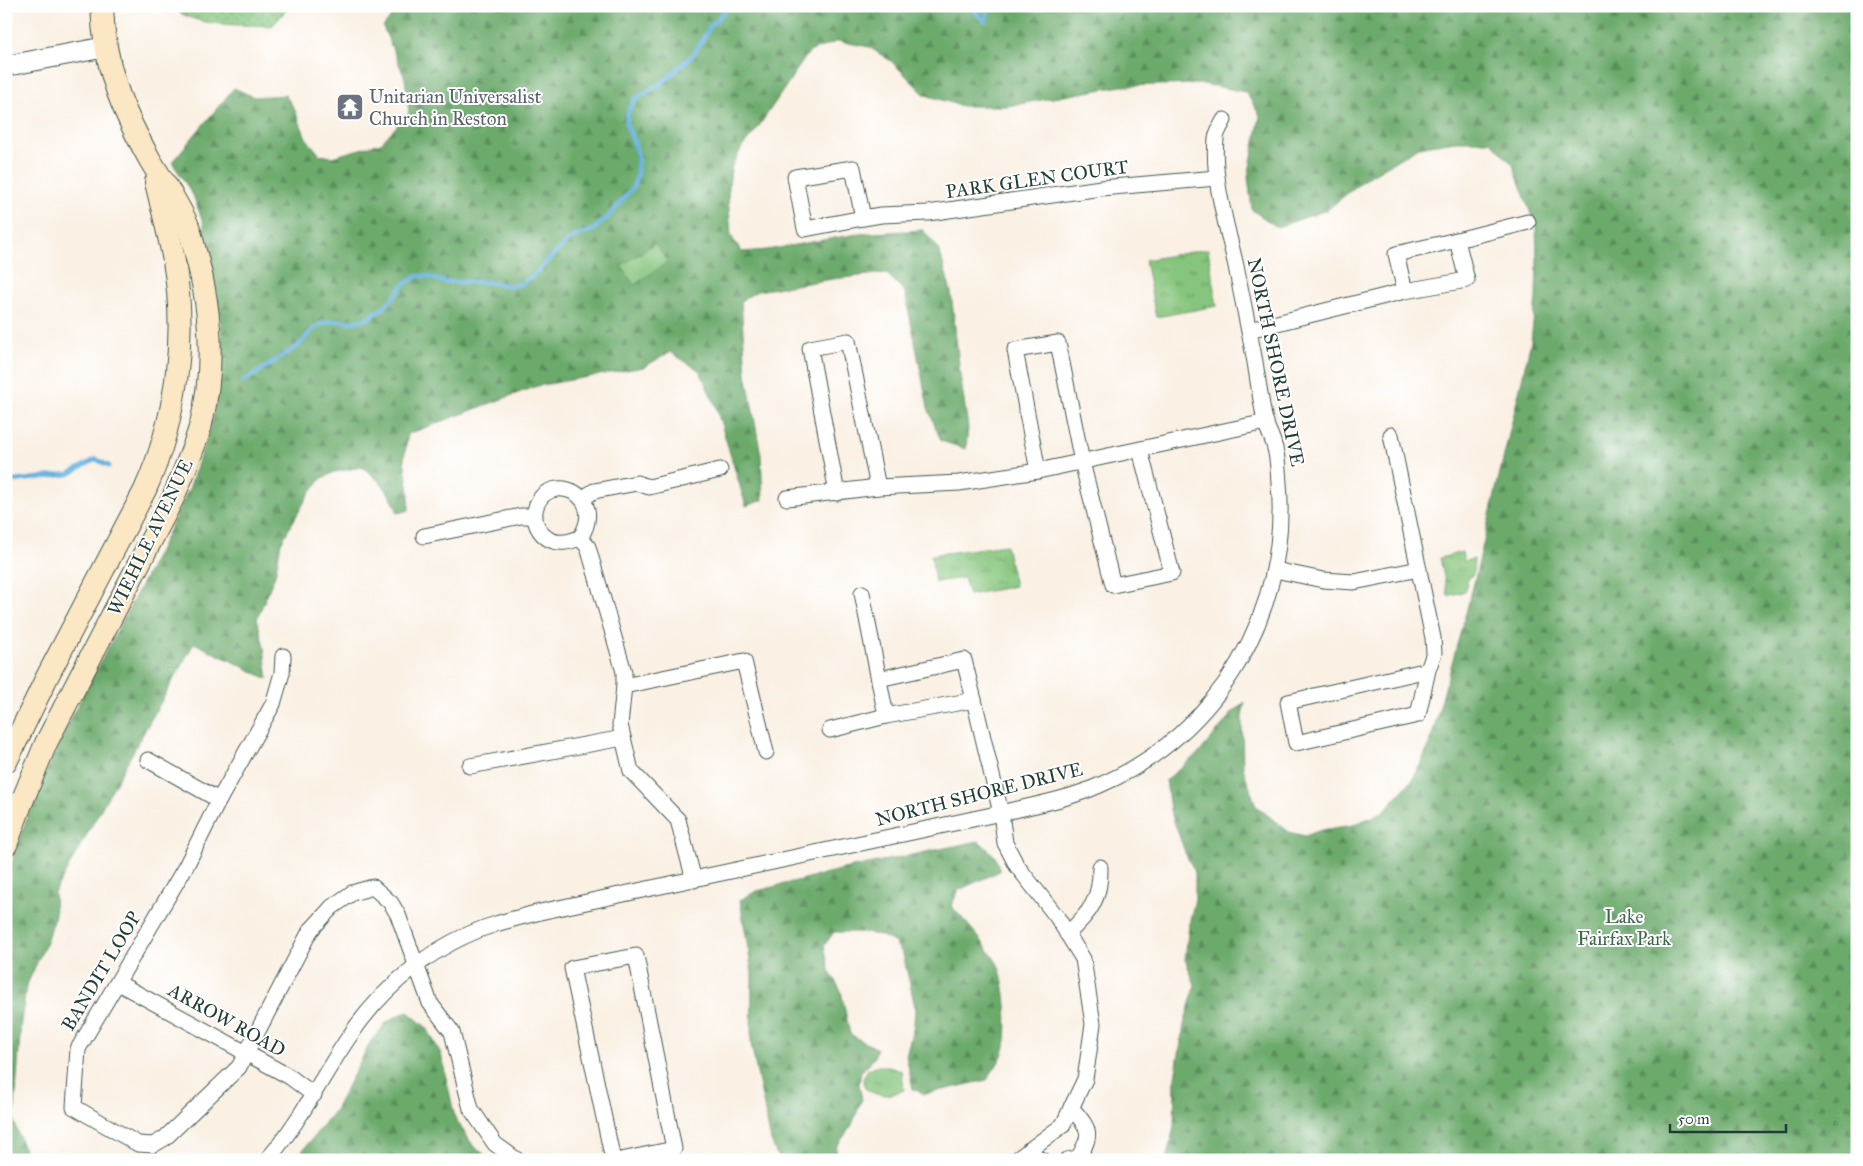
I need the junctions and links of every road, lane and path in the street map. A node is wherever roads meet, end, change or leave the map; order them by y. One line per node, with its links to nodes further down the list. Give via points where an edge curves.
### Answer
1 (102, 6): 2 (main road, WIEHLE AVENUE)
2 (106, 47): 3 (street); 5 (main road, WIEHLE AVENUE, via 123,109)
3 (6, 66)
4 (1224, 120): 6 (street, NORTH SHORE DRIVE, via 1216,137)
5 (151, 162): 38 (main road, WIEHLE AVENUE, via 174,261 178,295 179,343 168,424 145,490); 42 (main road, WIEHLE AVENUE, via 188,226 205,288 209,344 201,424 169,506 46,743)
6 (1217, 178): 7 (street, PARK GLEN COURT, via 1101,188 928,213); 11 (street, NORTH SHORE DRIVE)
7 (862, 218): 7 (street, PARK GLEN COURT, via 805,230 795,177 854,168)
8 (1528, 222): 9 (street)
9 (1457, 240): 10 (street, via 1396,254); 10 (street, via 1467,280)
10 (1405, 291): 11 (street)
11 (1249, 330): 12 (street, NORTH SHORE DRIVE)
12 (1266, 422): 14 (street); 26 (street, NORTH SHORE DRIVE, via 1275,447 1280,484)
13 (1391, 435): 25 (street)
14 (1140, 450): 15 (street); 15 (street, via 1172,573 1112,584)
15 (1082, 462): 17 (street); 17 (street, via 1058,342 1015,350)
16 (720, 470): 21 (street, via 649,487 637,483 594,491)
17 (1038, 471): 18 (street, via 959,483)
18 (878, 487): 19 (street); 19 (street, via 848,341 810,348)
19 (837, 493): 20 (street)
20 (787, 498)
21 (582, 499): 22 (street, via 576,493 560,488 548,492 537,503); 24 (street, via 588,515)
22 (535, 516): 23 (street); 24 (street, via 538,531 550,540 564,542)
23 (424, 536)
24 (580, 538): 31 (street, via 588,547 624,672)
25 (1420, 569): 26 (street, via 1354,582 1323,580); 29 (street, via 1433,638 1434,652)
26 (1275, 570): 41 (street, NORTH SHORE DRIVE, via 1260,622 1245,652 1228,680 1183,732 1142,762 1100,785 1071,796)
27 (862, 593): 30 (street)
28 (283, 656): 40 (street, BANDIT LOOP, via 273,704)
29 (1428, 670): 29 (street, via 1288,702 1296,742 1418,715)
30 (879, 679): 32 (street, via 964,660); 33 (street)
31 (624, 686): 35 (street, via 620,725); 36 (street, via 744,661)
32 (974, 700): 33 (street); 41 (street)
33 (886, 716): 34 (street)
34 (830, 730)
35 (623, 738): 39 (street); 44 (street, via 631,771 678,820)
36 (766, 752)
37 (148, 760): 40 (street)
38 (6, 762)
39 (470, 766)
40 (219, 800): 47 (street, BANDIT LOOP, via 186,866)
41 (1001, 813): 44 (street, NORTH SHORE DRIVE); 45 (street, via 1005,843 1017,866)
42 (6, 845)
43 (1100, 867): 45 (street, via 1100,885 1093,904 1080,923)
44 (694, 880): 46 (street, NORTH SHORE DRIVE, via 495,924 460,939)
45 (1067, 934): 50 (street, via 1083,959 1094,1024 1085,1079)
46 (416, 966): 48 (street, BANDIT LOOP, via 398,915 390,903 373,888 352,893 332,907 310,932); 49 (street, NORTH SHORE DRIVE, via 394,984 362,1019); 53 (street, via 430,1003 452,1032 471,1109 495,1144)
47 (118, 983): 48 (street, ARROW ROAD); 48 (street, BANDIT LOOP, via 78,1049 74,1106 138,1144 154,1145 166,1138 239,1067)
48 (246, 1053): 49 (street, ARROW ROAD, via 290,1077)
49 (314, 1095): 52 (street, NORTH SHORE DRIVE)
50 (1071, 1107): 51 (street, via 1062,1125); 58 (street, via 1086,1126 1088,1142 1078,1158)
51 (1029, 1150): 56 (street); 57 (street)
52 (267, 1160)
53 (517, 1160)
54 (613, 1160): 55 (street, via 572,968 636,956 674,1149)
55 (621, 1160)
56 (1016, 1160)
57 (1043, 1160)
58 (1067, 1160)

